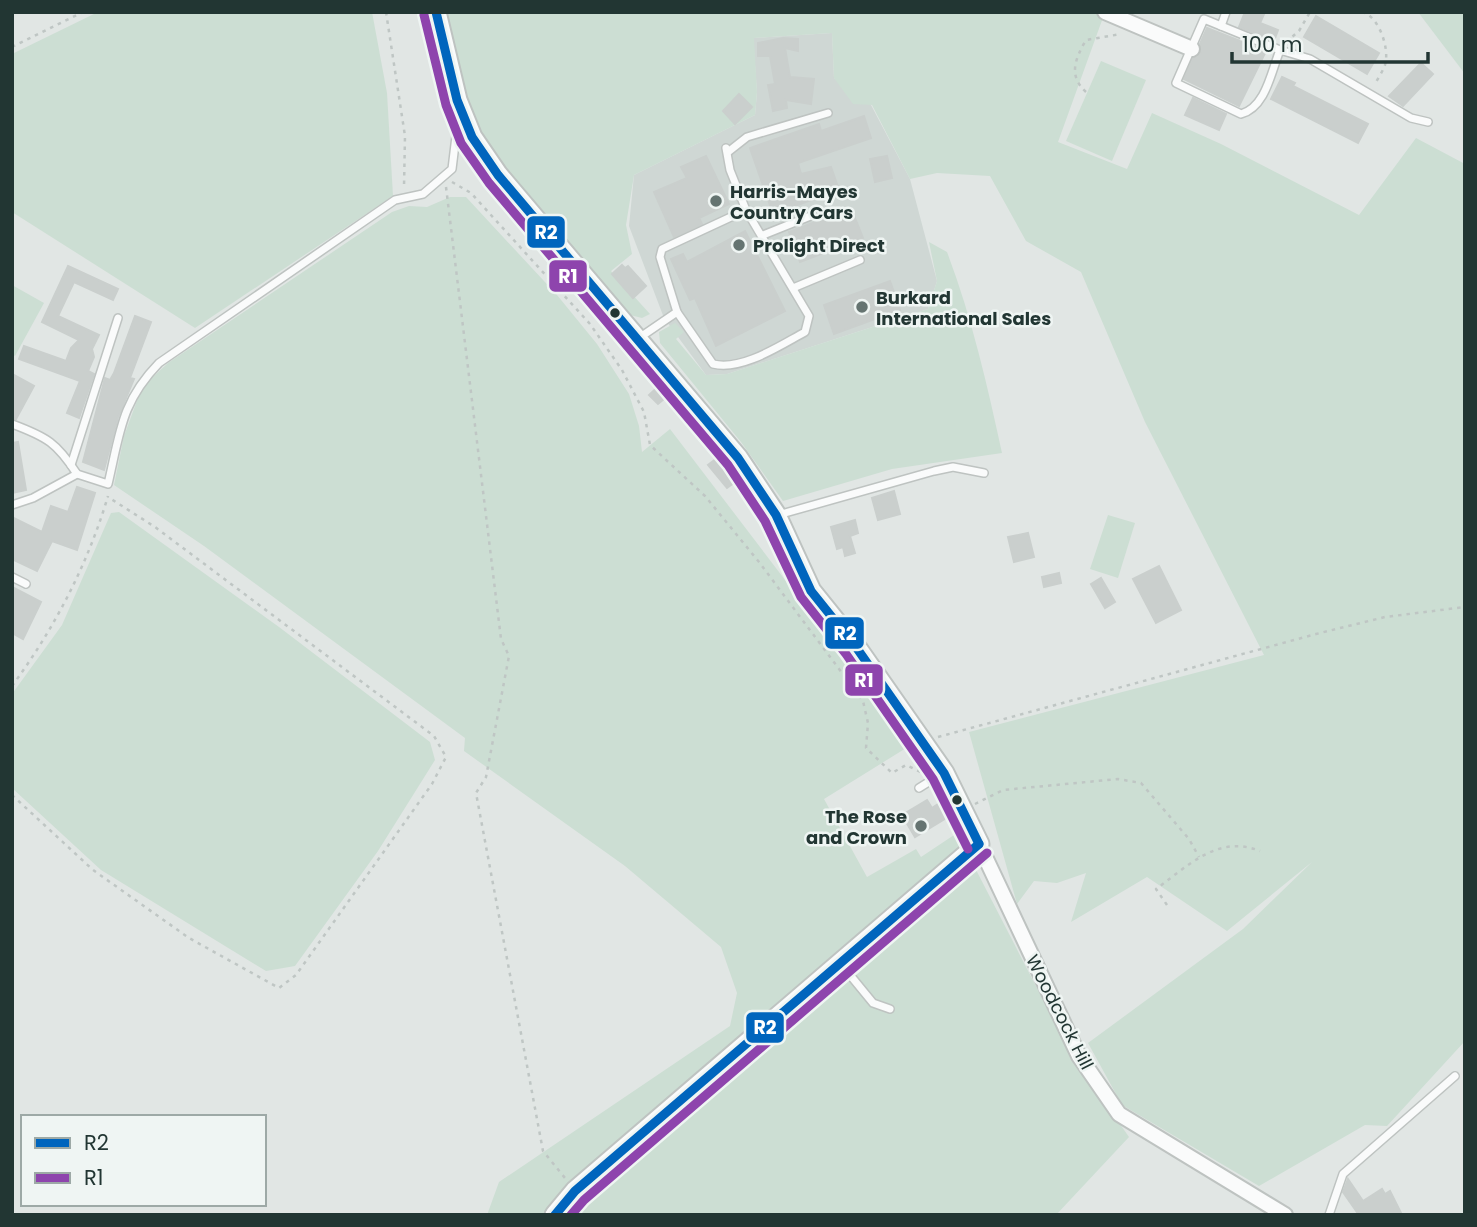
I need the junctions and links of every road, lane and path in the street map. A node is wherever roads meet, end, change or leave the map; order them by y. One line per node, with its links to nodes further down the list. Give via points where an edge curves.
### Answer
1 (83, 12): 10 (path)
2 (386, 12): 19 (path, via 405,136)
3 (436, 12): 17 (street)
4 (1105, 12): 9 (street)
5 (1226, 12): 8 (lane)
6 (1310, 12): 12 (path, via 1299,32)
7 (1362, 12): 14 (path, via 1376,22 1386,51 1385,64)
8 (1221, 26): 11 (lane, via 1203,19); 12 (lane)
9 (1143, 28): 11 (street); 13 (path, via 1086,40 1074,71)
10 (12, 47)
11 (1192, 49): 12 (lane, via 1176,83 1241,114 1261,100)
12 (1280, 50): 14 (lane, via 1310,59)
13 (1086, 92)
14 (1369, 93): 16 (lane, via 1411,118)
15 (828, 113): 20 (lane, via 747,137 727,150)
16 (1428, 122)
17 (467, 124): 18 (lane, via 457,128 452,169); 27 (street, via 498,175)
18 (443, 177): 19 (lane, via 423,194); 41 (path, via 471,193 590,324 644,412 650,445 720,515 863,701 868,723 866,748 892,773 906,765); 52 (path, via 450,197 501,639 509,656 486,777 476,793 543,1151)
19 (404, 198): 32 (lane, via 159,363 138,384 128,403)
20 (746, 211): 22 (lane); 25 (lane, via 662,249 660,257)
21 (813, 215): 22 (lane)
22 (763, 236): 24 (lane)
23 (860, 260): 24 (lane)
24 (793, 288): 25 (lane, via 809,316 804,332 727,367 713,364)
25 (677, 313): 27 (lane)
26 (118, 318): 29 (lane)
27 (639, 338): 35 (street, via 738,458)
28 (12, 424): 29 (lane, via 45,436)
29 (71, 465): 31 (lane)
30 (984, 473): 35 (lane, via 953,467)
31 (77, 474): 32 (lane); 34 (lane)
32 (108, 484): 33 (path)
33 (108, 497): 39 (path, via 59,613); 43 (path, via 155,527 433,736 446,757 432,784 296,975 279,988 189,937 93,870)
34 (12, 505)
35 (776, 516): 40 (street, via 811,591)
36 (12, 577): 37 (lane)
37 (26, 584)
38 (1465, 607): 40 (path, via 1385,617 1316,634 982,723 930,740)
39 (12, 686)
40 (927, 750): 41 (street)
41 (939, 775): 42 (lane); 44 (street)
42 (919, 788)
43 (12, 795)
44 (963, 810): 45 (street); 47 (path, via 1003,790 1118,779 1141,783)
45 (979, 844): 49 (street); 54 (street, Woodcock Hill, via 1079,1056 1119,1114)
46 (1260, 851): 47 (path, via 1245,845 1221,846)
47 (1199, 857): 48 (path, via 1156,889)
48 (1167, 905)
49 (841, 964): 50 (lane, via 873,1003); 52 (street)
50 (890, 1009)
51 (1455, 1076): 55 (lane, via 1343,1174)
52 (575, 1191): 53 (street)
53 (555, 1215)
54 (1285, 1215)
55 (1329, 1215)

